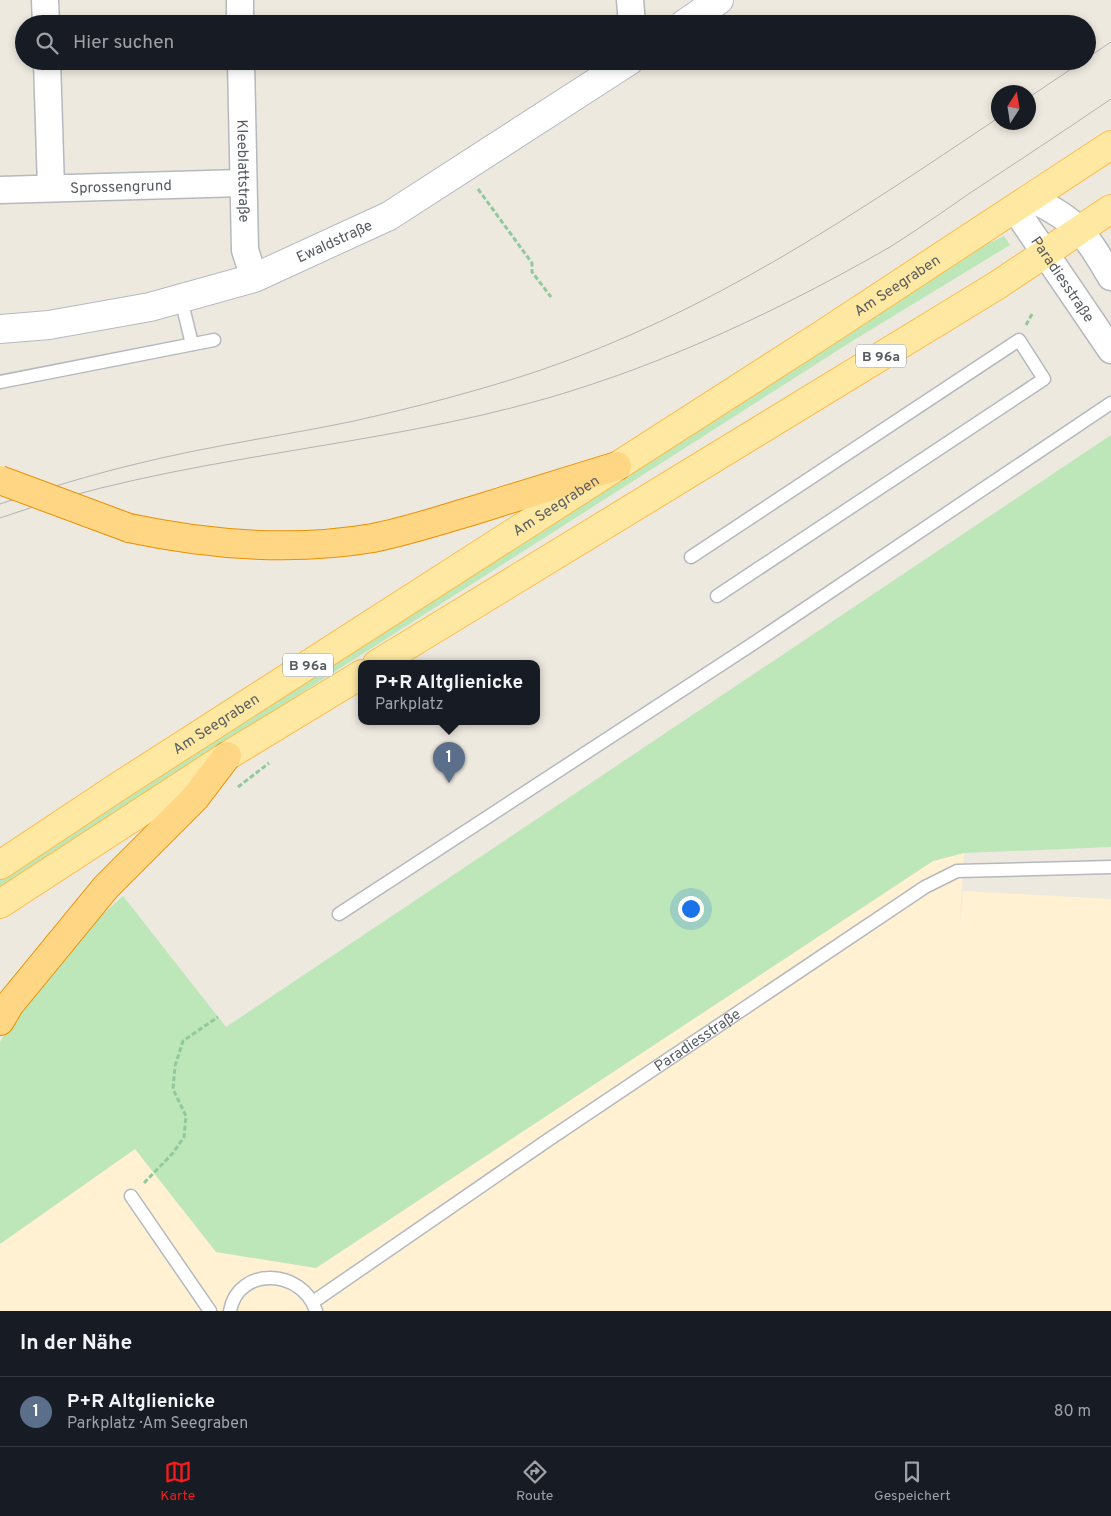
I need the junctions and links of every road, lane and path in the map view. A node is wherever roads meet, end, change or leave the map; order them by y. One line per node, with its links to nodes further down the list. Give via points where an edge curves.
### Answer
1 (45, 0): 5 (street)
2 (240, 0): 6 (street)
3 (630, 0): 7 (street)
4 (719, 0): 8 (street)
5 (46, 15)
6 (240, 15)
7 (631, 15)
8 (697, 15)
9 (47, 70): 15 (street)
10 (241, 70): 14 (street, Kleeblattstraße)
11 (615, 70): 13 (street, Ewaldstraße)
12 (1111, 145): 17 (main road, Am Seegraben / B 96a)
13 (463, 168): 22 (street, Ewaldstraße, via 389,216); 23 (path, via 532,263 532,272)
14 (242, 183): 15 (street, Sprossengrund); 22 (street, Kleeblattstraße, via 245,250)
15 (51, 188): 16 (street, Sprossengrund)
16 (0, 190)
17 (1023, 204): 19 (street, via 1058,211); 20 (street, Paradiesstraße); 31 (main road, Am Seegraben / B 96a)
18 (1111, 209): 19 (main road, B 96a)
19 (1081, 230): 20 (main road, B 96a); 21 (street)
20 (1045, 254): 28 (street, Paradiesstraße); 35 (main road, B 96a)
21 (1111, 276)
22 (254, 278): 24 (street, Ewaldstraße)
23 (551, 298)
24 (181, 299): 25 (street, Ewaldstraße, via 49,325); 27 (lane)
25 (0, 329)
26 (214, 340): 27 (lane)
27 (192, 344): 29 (lane)
28 (1111, 350)
29 (0, 382)
30 (1111, 404): 41 (lane)
31 (616, 466): 32 (highway, bridge, via 402,532 335,543 279,546 236,545 129,528); 38 (main road, Am Seegraben / B 96a)
32 (0, 480)
33 (691, 557): 34 (lane, via 1018,340 1044,379)
34 (717, 596)
35 (384, 660)
36 (358, 676): 37 (main road, B 96a)
37 (227, 756): 40 (main road, B 96a); 43 (highway, via 195,798 106,888 10,1004)
38 (0, 865)
39 (1111, 867): 45 (lane, Paradiesstraße, via 957,871 924,887 540,1145)
40 (0, 904)
41 (340, 914)
42 (218, 1017): 44 (path, via 183,1041 175,1066 173,1089 186,1116 184,1137 155,1173)
43 (0, 1021)
44 (130, 1196): 46 (lane)
45 (315, 1306): 47 (lane, Paradiesstraße, via 304,1290 292,1281 278,1277 263,1278 249,1284 238,1294)
46 (210, 1311)
47 (230, 1311)

